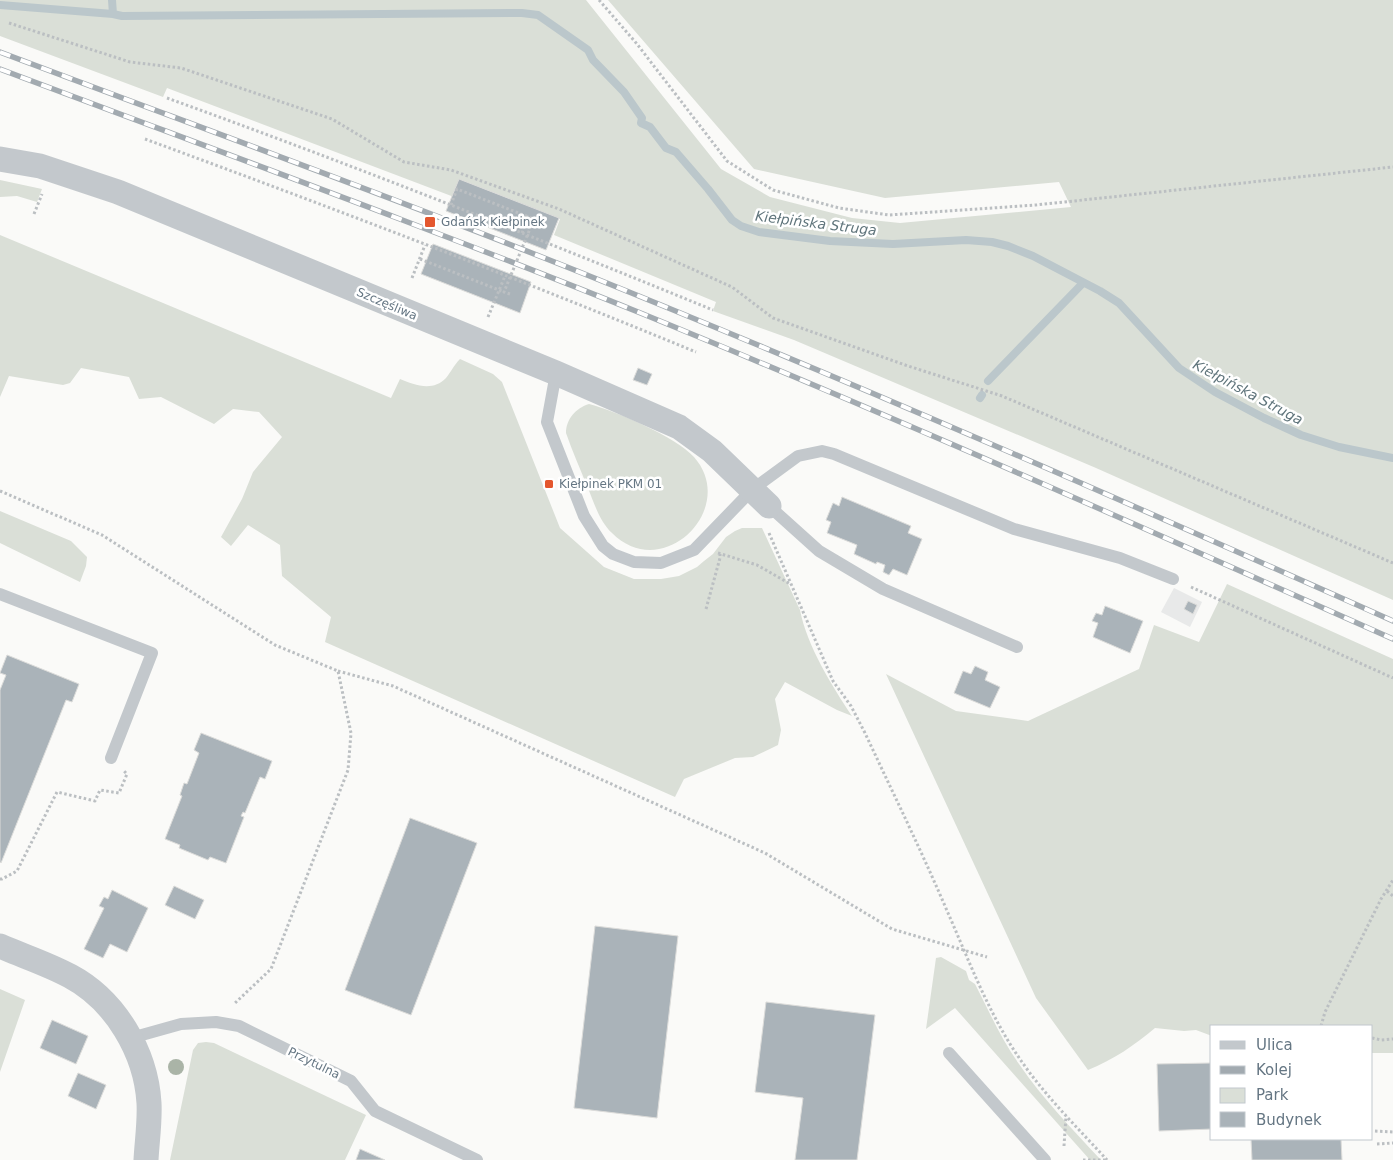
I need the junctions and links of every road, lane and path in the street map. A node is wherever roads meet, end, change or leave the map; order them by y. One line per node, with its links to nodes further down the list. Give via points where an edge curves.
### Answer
1 (599, 0): 6 (path, via 727,161 773,190 839,208 889,215 1036,205)
2 (9, 23): 24 (path, via 130,62 181,68 332,119 404,162 451,170 559,209 732,287 773,318 1002,396)
3 (167, 98): 8 (path)
4 (146, 139): 12 (path)
5 (0, 159): 21 (street, Szczęśliwa, via 40,166 118,192)
6 (1393, 167)
7 (43, 192): 9 (path)
8 (451, 205): 10 (path, via 457,189); 11 (path)
9 (34, 214)
10 (534, 219): 11 (path, via 538,220 528,217); 17 (path)
11 (522, 233): 18 (path)
12 (425, 245): 13 (path); 14 (path)
13 (420, 259): 15 (path); 17 (path)
14 (505, 276): 16 (path); 20 (path)
15 (412, 278)
16 (499, 290): 17 (path, via 510,294); 19 (path)
17 (504, 292)
18 (713, 310)
19 (488, 316)
20 (696, 352)
21 (556, 373): 23 (street, Szczęśliwa, via 679,426 712,451); 23 (lane, via 547,422 584,516 603,546 613,554 634,562 661,563 694,550)
22 (0, 491): 30 (path, via 102,535 275,645)
23 (763, 507): 25 (lane, via 798,456 822,451 1014,529 1120,558); 26 (path); 29 (lane, via 819,551 883,589)
24 (1393, 563)
25 (1173, 579): 31 (path)
26 (792, 585): 28 (path, via 757,565 720,554); 38 (path, via 833,681 854,713)
27 (0, 594): 32 (lane, via 152,653)
28 (706, 610)
29 (1016, 647)
30 (338, 671): 38 (path, via 392,686 765,853 892,929); 40 (path, via 352,733 348,770 271,969)
31 (1393, 678)
32 (111, 758): 33 (path, via 127,774 119,793 100,790 96,801 57,792 17,871)
33 (0, 878)
34 (1393, 880): 35 (path)
35 (1386, 891): 36 (path); 41 (path, via 1324,1012)
36 (1393, 896)
37 (0, 946): 42 (street, via 70,976 100,997)
38 (964, 950): 39 (path); 46 (path, via 998,1023 1022,1061)
39 (987, 957)
40 (216, 1022): 42 (lane, Przytulna, via 181,1024); 53 (lane, Przytulna, via 239,1026 351,1080 375,1111)
41 (1321, 1025)
42 (131, 1038): 52 (street, via 146,1080 149,1104)
43 (1373, 1038): 44 (path)
44 (1393, 1039)
45 (949, 1054): 54 (lane)
46 (1066, 1115): 51 (path); 56 (path)
47 (1375, 1131): 48 (path)
48 (1393, 1132)
49 (1393, 1143): 50 (path)
50 (1377, 1144)
51 (1064, 1146)
52 (146, 1160)
53 (477, 1160)
54 (1045, 1160)
55 (1083, 1160): 56 (path)
56 (1107, 1160)

